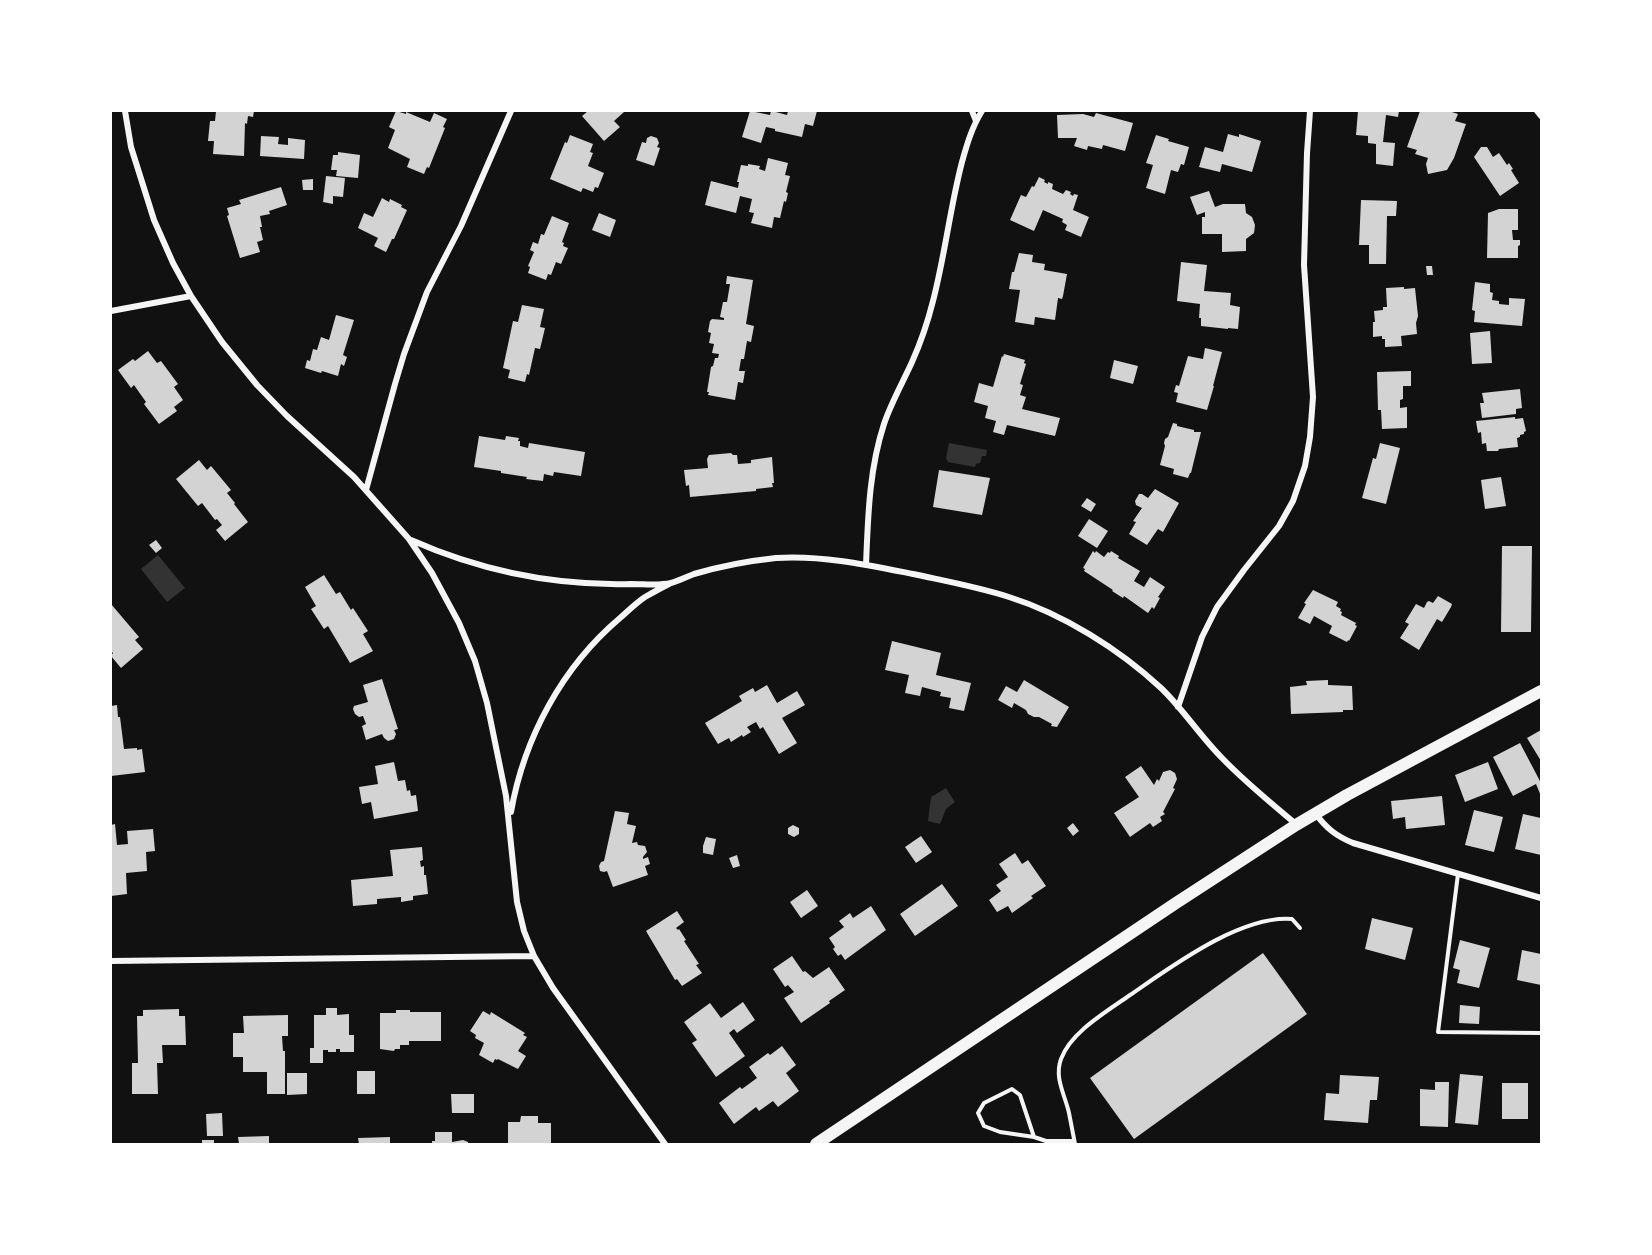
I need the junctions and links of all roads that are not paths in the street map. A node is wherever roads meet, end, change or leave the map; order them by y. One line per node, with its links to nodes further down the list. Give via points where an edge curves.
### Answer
1 (125, 111): 9 (street, via 131,147 154,220)
2 (511, 111): 11 (street, via 424,301 395,384)
3 (972, 111): 8 (street)
4 (982, 111): 8 (street)
5 (1310, 111): 16 (street, via 1304,265 1313,397 1305,466 1279,526 1217,607 1202,637)
6 (1537, 111): 7 (street)
7 (1541, 116)
8 (976, 121): 13 (street, via 958,175 929,318 885,422 875,456)
9 (191, 296): 10 (street); 11 (street, via 257,385)
10 (111, 311)
11 (366, 490): 12 (street)
12 (408, 539): 14 (street, via 451,557 532,578 583,584); 18 (street, via 459,623 475,661)
13 (866, 565): 14 (street, via 816,558 778,558 736,564); 16 (street, via 962,584 1048,612 1114,651 1161,688)
14 (669, 584): 18 (street, via 643,598 609,627 556,692 522,766)
15 (1541, 691): 17 (main road)
16 (1178, 707): 19 (street, via 1224,760)
17 (1315, 813): 19 (main road); 20 (street, via 1337,836 1353,843)
18 (509, 818): 23 (street, via 517,902)
19 (1296, 825): 29 (main road)
20 (1458, 874): 21 (street); 25 (lane, via 1438,1032)
21 (1541, 898)
22 (1300, 928): 27 (lane, via 1292,919 1280,918 1230,934 1186,957 1070,1041 1058,1071)
23 (534, 956): 24 (street); 28 (street)
24 (111, 961)
25 (1541, 1034)
26 (1034, 1137): 26 (lane, via 984,1126 978,1113 984,1103 1012,1089 1020,1095); 27 (lane)
27 (1074, 1142)
28 (665, 1144)
29 (816, 1144)

